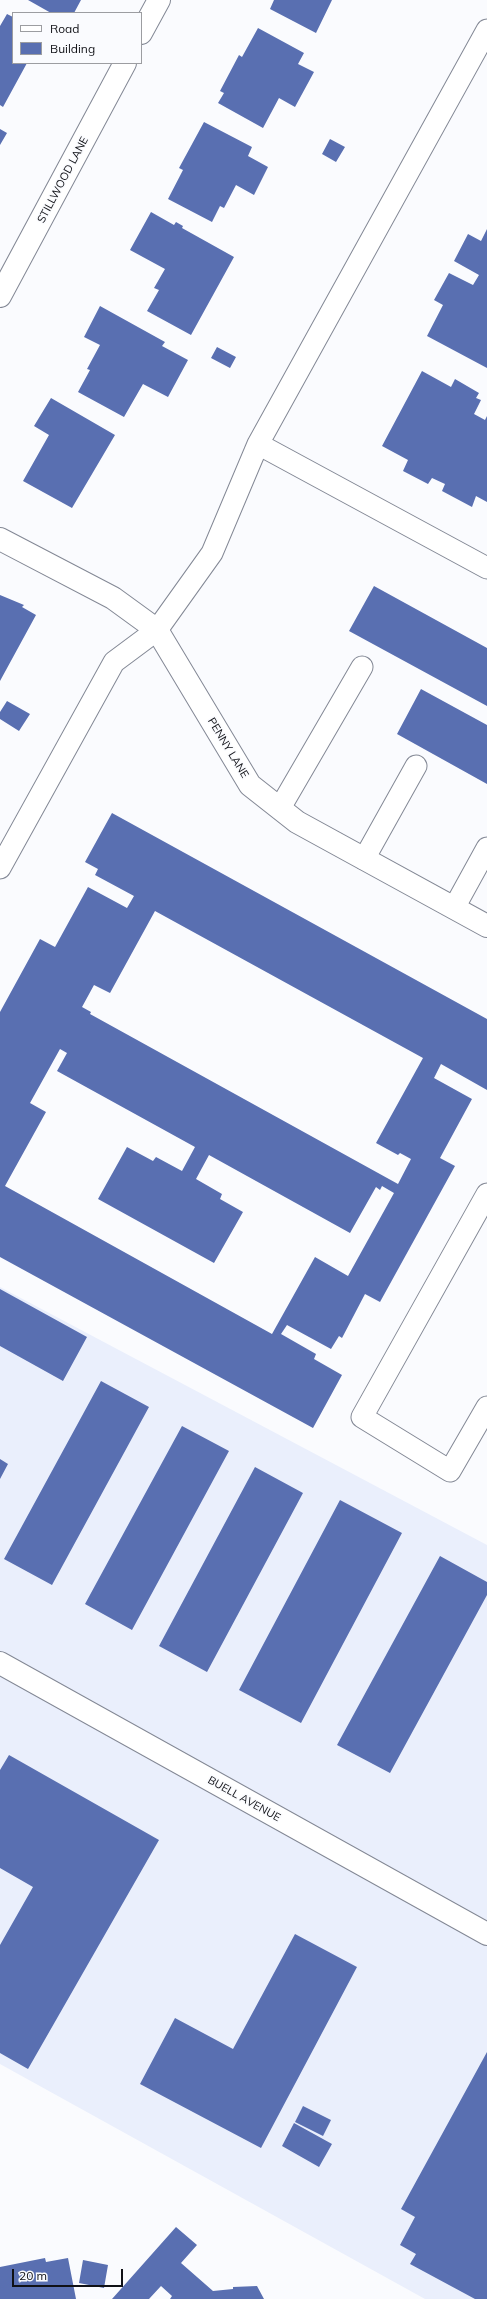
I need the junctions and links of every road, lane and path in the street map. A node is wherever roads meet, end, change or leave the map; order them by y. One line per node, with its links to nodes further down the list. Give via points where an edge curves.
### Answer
1 (159, 0): 3 (street)
2 (487, 30): 6 (lane)
3 (142, 31)
4 (124, 64): 5 (street, STILLWOOD LANE)
5 (0, 296)
6 (258, 444): 8 (lane); 9 (lane, via 212,553)
7 (0, 539): 9 (street, PENNY LANE, via 113,598)
8 (487, 568)
9 (157, 630): 12 (street, PENNY LANE, via 250,785); 15 (lane, via 114,662)
10 (362, 667): 12 (lane)
11 (416, 766): 14 (lane)
12 (280, 808): 14 (street, PENNY LANE, via 297,822)
13 (487, 848): 16 (lane)
14 (364, 859): 16 (street, PENNY LANE)
15 (0, 868)
16 (454, 908): 17 (street, PENNY LANE)
17 (487, 926)
18 (487, 1194): 19 (lane, via 362,1417 450,1471)
19 (487, 1407)
20 (0, 1663): 21 (street, BUELL AVENUE)
21 (487, 1934)

